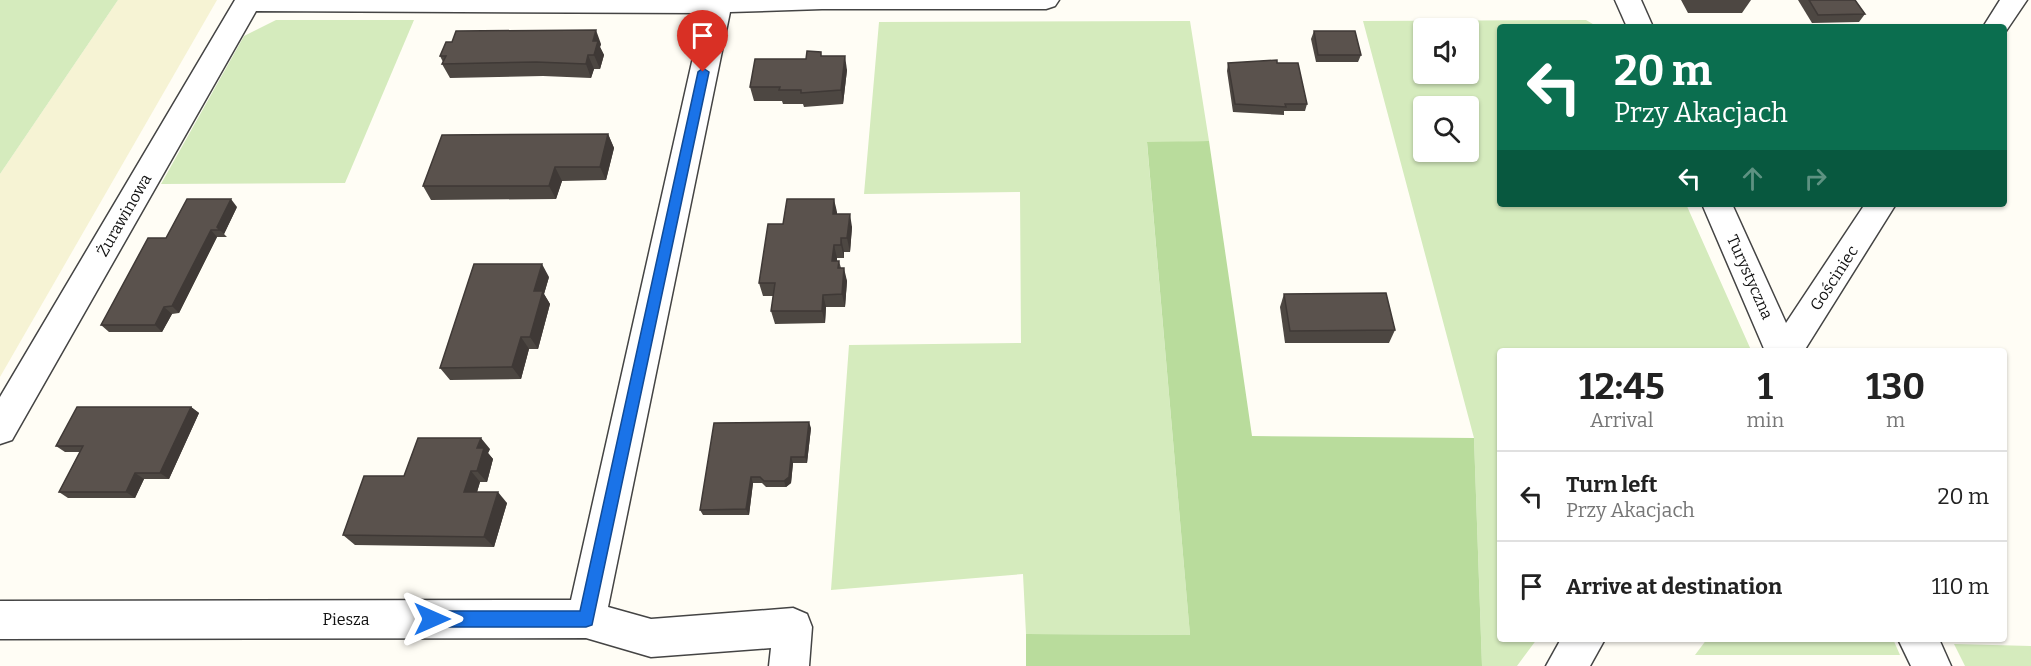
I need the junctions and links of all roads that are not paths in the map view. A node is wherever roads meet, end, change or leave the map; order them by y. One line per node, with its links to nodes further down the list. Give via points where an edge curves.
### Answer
1 (1046, 0): 5 (street)
2 (1628, 0): 6 (street)
3 (2014, 0): 7 (street)
4 (248, 1): 5 (street); 12 (street, Żurawinowa)
5 (718, 2): 13 (street)
6 (1639, 24)
7 (1998, 24)
8 (1718, 207): 10 (street, Turystyczna)
9 (1879, 207): 11 (street, Gościniec)
10 (1783, 348)
11 (1786, 348)
12 (0, 429)
13 (586, 619): 14 (street, Piesza); 17 (street, Piesza, via 651,639 793,627)
14 (0, 620)
15 (1583, 642): 18 (street)
16 (1919, 642): 19 (street)
17 (789, 666)
18 (1566, 666)
19 (1931, 666)

